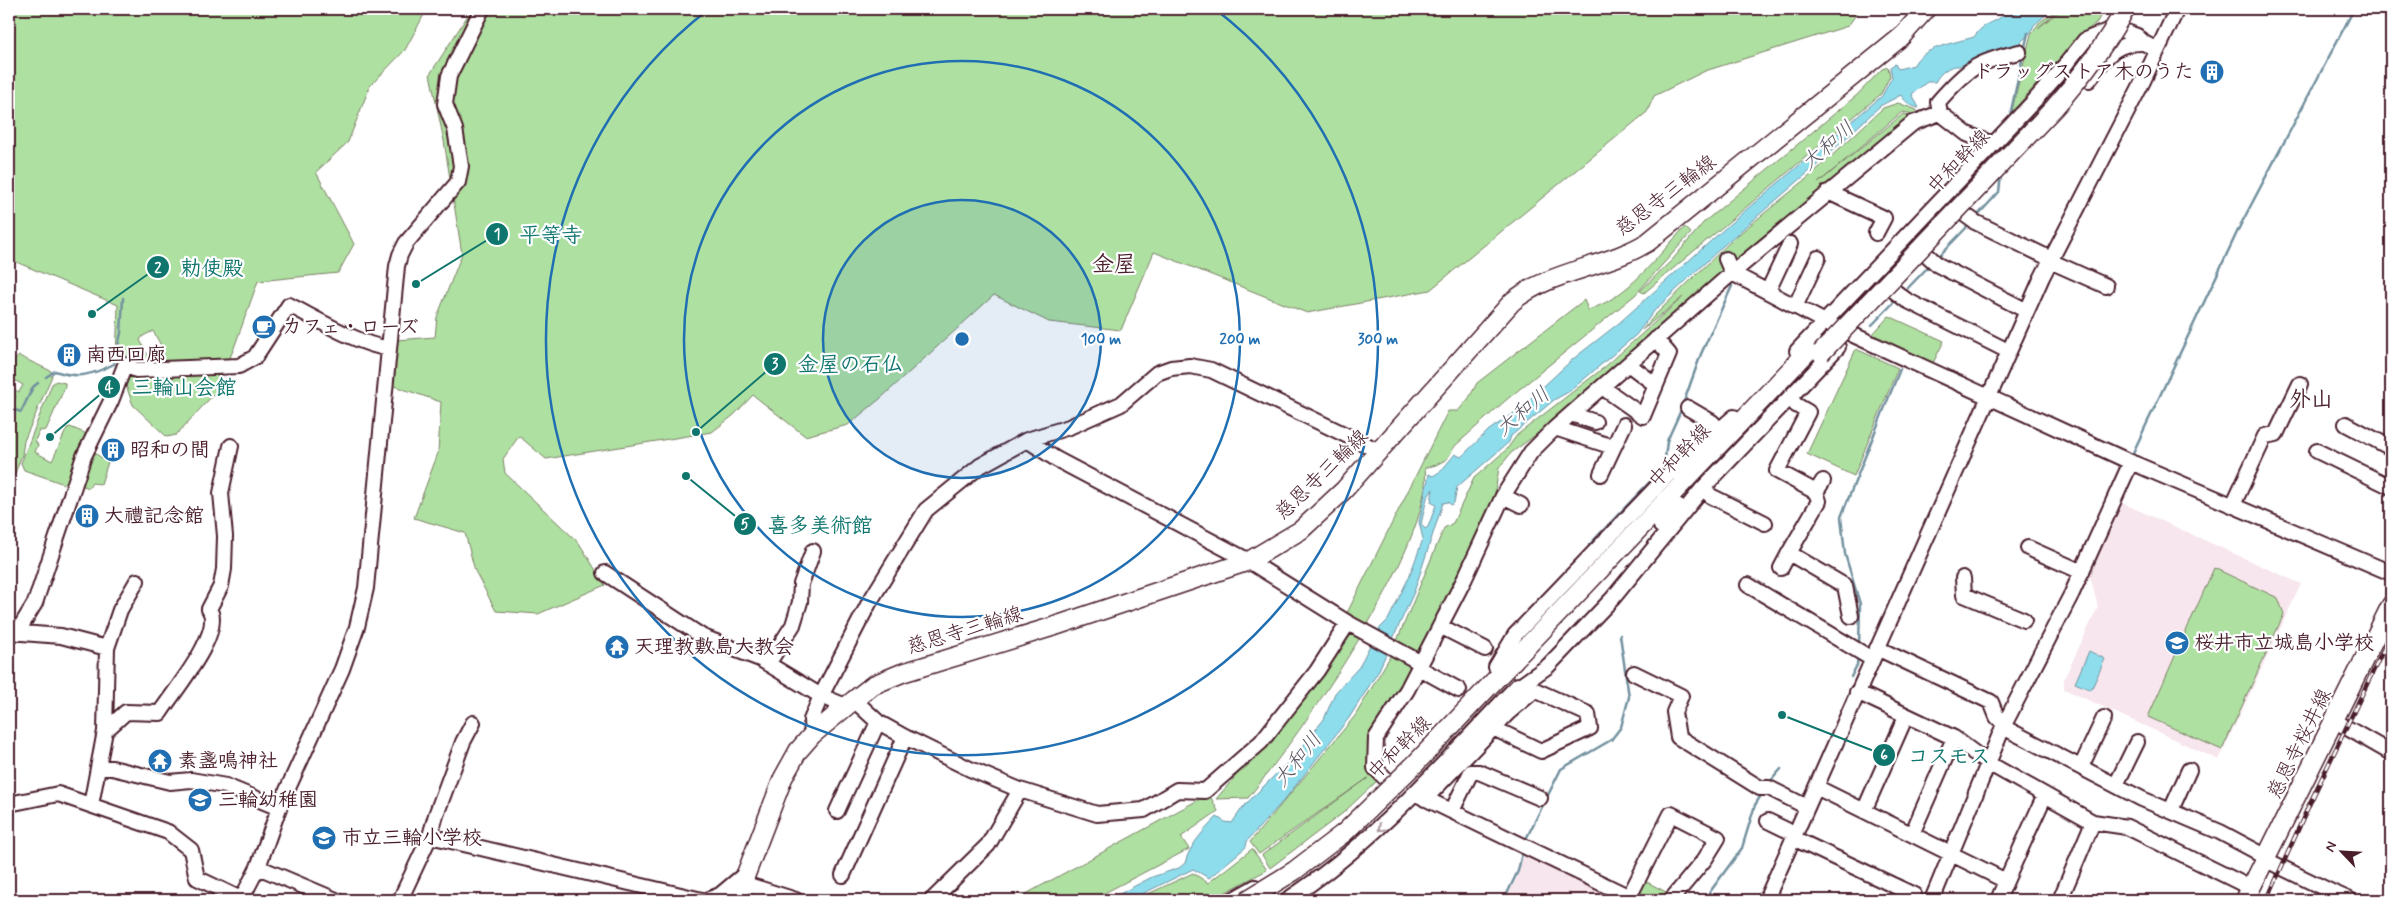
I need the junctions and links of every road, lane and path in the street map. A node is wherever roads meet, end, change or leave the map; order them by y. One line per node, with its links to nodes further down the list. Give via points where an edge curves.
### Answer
1 (482, 9): 28 (street, via 449,76 445,104 455,128 461,166 458,182 400,254)
2 (1926, 9): 48 (main road, 慈恩寺三輪線, via 1901,37 1648,242 1632,252 1526,290)
3 (2112, 9): 29 (main road, 中和幹線, via 2079,61 2045,102)
4 (2125, 9): 29 (main road, 中和幹線, bridge, via 2093,60 2054,108)
5 (2176, 9): 7 (street)
6 (2144, 43): 7 (street); 10 (street, via 2137,36 2121,30 2107,30 2085,40); 12 (street, via 2129,42 2107,56 2049,125)
7 (2157, 50): 18 (street)
8 (2018, 52): 9 (street, via 1986,60 1960,77 1938,102)
9 (1940, 113): 10 (street, via 1967,134); 11 (street, via 1913,123)
10 (1993, 144): 25 (street)
11 (1828, 192): 13 (street, via 1884,218); 19 (street)
12 (1964, 214): 15 (street); 18 (street)
13 (1876, 233)
14 (1790, 244): 22 (street)
15 (1926, 254): 21 (street); 24 (street, via 1938,265)
16 (1818, 258): 23 (street)
17 (1726, 259): 19 (street)
18 (2051, 260): 20 (street); 24 (street)
19 (1732, 273): 22 (street); 27 (street)
20 (2106, 286)
21 (1893, 290): 26 (street); 30 (street, via 1906,300)
22 (1768, 291): 23 (street)
23 (1795, 307): 25 (street)
24 (2027, 311): 30 (street)
25 (1825, 322): 26 (street); 43 (street)
26 (1850, 334): 35 (street); 36 (street)
27 (1656, 339): 31 (street); 33 (street, via 1669,354)
28 (387, 348): 75 (street, via 374,347 288,305 255,357 239,366 136,370 125,365 84,456 35,603); 115 (street, via 366,588 357,627 342,669)
29 (1817, 350): 43 (main road, 中和幹線); 56 (main road, 中和幹線)
30 (2008, 351): 35 (street)
31 (1628, 364): 33 (street); 34 (street)
32 (2300, 384): 57 (street, via 2276,434 2265,436)
33 (1656, 386): 34 (street, via 1643,416)
34 (1602, 387): 38 (street)
35 (1988, 396): 50 (street); 78 (street)
36 (1790, 398): 53 (street); 61 (street, via 1808,412 1777,471 1819,487 1819,500)
37 (1688, 408): 43 (street, via 1712,422)
38 (1571, 414): 39 (street); 42 (street)
39 (1595, 422)
40 (2346, 424): 47 (street)
41 (1624, 425): 46 (street)
42 (1555, 428): 46 (street); 54 (street, via 1532,452)
43 (1724, 434): 101 (main road, 中和幹線); 105 (street, via 1667,487)
44 (1027, 440): 48 (street, via 1069,427 1121,404 1157,373 1190,366 1211,370); 62 (street, via 1056,460); 85 (street, via 980,466 926,510 870,603)
45 (232, 446): 94 (street, via 221,493 224,569 221,586 209,609 212,626 207,643 160,713 126,712)
46 (1613, 447): 51 (street)
47 (2391, 448)
48 (1379, 451): 62 (main road, 慈恩寺三輪線, via 1301,530)
49 (2317, 451): 52 (street)
50 (2130, 462): 57 (street); 64 (street)
51 (1601, 474)
52 (2391, 487)
53 (1704, 488): 58 (street, via 1711,496); 83 (street, via 1613,598 1548,666)
54 (1503, 496): 55 (street); 74 (street)
55 (1521, 505)
56 (1677, 505): 83 (street, via 1620,579); 101 (main road, 中和幹線)
57 (2232, 505): 66 (street)
58 (1765, 523)
59 (2028, 548): 64 (street)
60 (813, 551): 79 (street, via 801,584 793,625)
61 (1789, 553): 63 (street); 71 (street, via 1845,586)
62 (1249, 561): 73 (street); 86 (main road, 慈恩寺三輪線, via 902,673 873,686)
63 (1781, 568)
64 (2078, 570): 92 (street)
65 (605, 573): 79 (street, via 703,637)
66 (2391, 573)
67 (1962, 578): 72 (street, via 1964,595)
68 (137, 581): 76 (street, via 120,610)
69 (1748, 585): 78 (street)
70 (2391, 605): 90 (main road, 慈恩寺桜井線)
71 (1852, 616)
72 (2024, 620)
73 (1348, 623): 80 (street); 108 (street, via 1317,671 1261,742 1205,792 1177,790 1144,810 1097,814)
74 (1440, 626): 77 (street); 80 (street)
75 (14, 632): 76 (street, via 61,636)
76 (107, 648): 94 (street)
77 (1484, 648)
78 (1874, 654): 84 (street); 92 (street, via 1991,702)
79 (768, 664): 85 (street)
80 (1420, 665): 82 (street); 105 (street, via 1376,738 1375,768)
81 (1634, 673): 114 (street, via 1681,696 1674,712 1678,738 1765,788)
82 (1459, 690)
83 (1513, 691): 110 (street)
84 (1857, 692): 87 (street); 107 (street)
85 (821, 696): 86 (street); 95 (street, via 811,720)
86 (850, 703): 89 (street); 95 (main road, 慈恩寺三輪線)
87 (1906, 716): 97 (street); 119 (street)
88 (2104, 718): 102 (street)
89 (878, 722): 96 (street); 117 (street)
90 (2335, 722): 99 (street); 126 (main road, 慈恩寺桜井線)
91 (473, 723): 123 (street, via 459,751)
92 (2002, 723): 100 (street); 102 (street)
93 (1493, 728): 93 (street, via 1535,690 1588,714 1590,728 1541,751); 110 (street)
94 (104, 731): 103 (street)
95 (812, 735): 129 (main road, 慈恩寺三輪線, via 798,751 784,778)
96 (905, 737): 108 (street); 128 (street)
97 (1954, 738): 100 (street); 122 (street)
98 (2137, 742): 106 (street)
99 (2391, 753)
100 (1983, 760): 109 (street); 125 (street)
101 (1420, 767): 145 (main road, 中和幹線, bridge, via 1345,832); 146 (main road, 中和幹線, via 1338,851)
102 (2081, 767): 106 (street)
103 (99, 768): 113 (street); 115 (street, via 112,768 170,782 192,780 226,786)
104 (2189, 770): 116 (street)
105 (1388, 781): 144 (street, via 1327,837 1263,883)
106 (2116, 785): 116 (street)
107 (1816, 787): 114 (street); 119 (street)
108 (1020, 790): 143 (street, via 988,845)
109 (2045, 795): 121 (street); 130 (street)
110 (1420, 796): 118 (street); 147 (street, one-way to 147, via 1351,854)
111 (1540, 798): 118 (street, via 1479,772 1471,772)
112 (9, 804): 113 (street, via 58,794)
113 (91, 805): 136 (street, via 168,832 191,850 197,878)
114 (1807, 807): 124 (street)
115 (279, 808): 127 (street)
116 (2171, 810): 126 (street)
117 (837, 811)
118 (1452, 811): 134 (street)
119 (1864, 812): 122 (street)
120 (1768, 821): 124 (street)
121 (2093, 822): 131 (street, via 2127,827); 135 (street)
122 (1912, 834): 125 (street)
123 (430, 836): 138 (street); 139 (street)
124 (1794, 836): 132 (street); 149 (street)
125 (1947, 852): 130 (street); 150 (street)
126 (2266, 858): 131 (main road, 慈恩寺桜井線); 133 (street)
127 (258, 867): 136 (street); 137 (street)
128 (843, 875)
129 (743, 879): 140 (street, via 720,895); 141 (main road, 慈恩寺三輪線); 142 (street)
130 (2006, 881): 151 (street)
131 (2248, 894)
132 (1914, 895)
133 (2333, 897): 152 (street)
134 (1632, 898): 148 (street, via 1671,814 1718,838)
135 (2063, 899)
136 (241, 900)
137 (336, 900)
138 (400, 900)
139 (702, 900)
140 (706, 900)
141 (736, 900)
142 (796, 900)
143 (932, 900)
144 (1232, 900)
145 (1247, 900)
146 (1267, 900)
147 (1287, 900)
148 (1671, 900)
149 (1766, 900)
150 (1932, 900)
151 (1998, 900)
152 (2350, 900)

